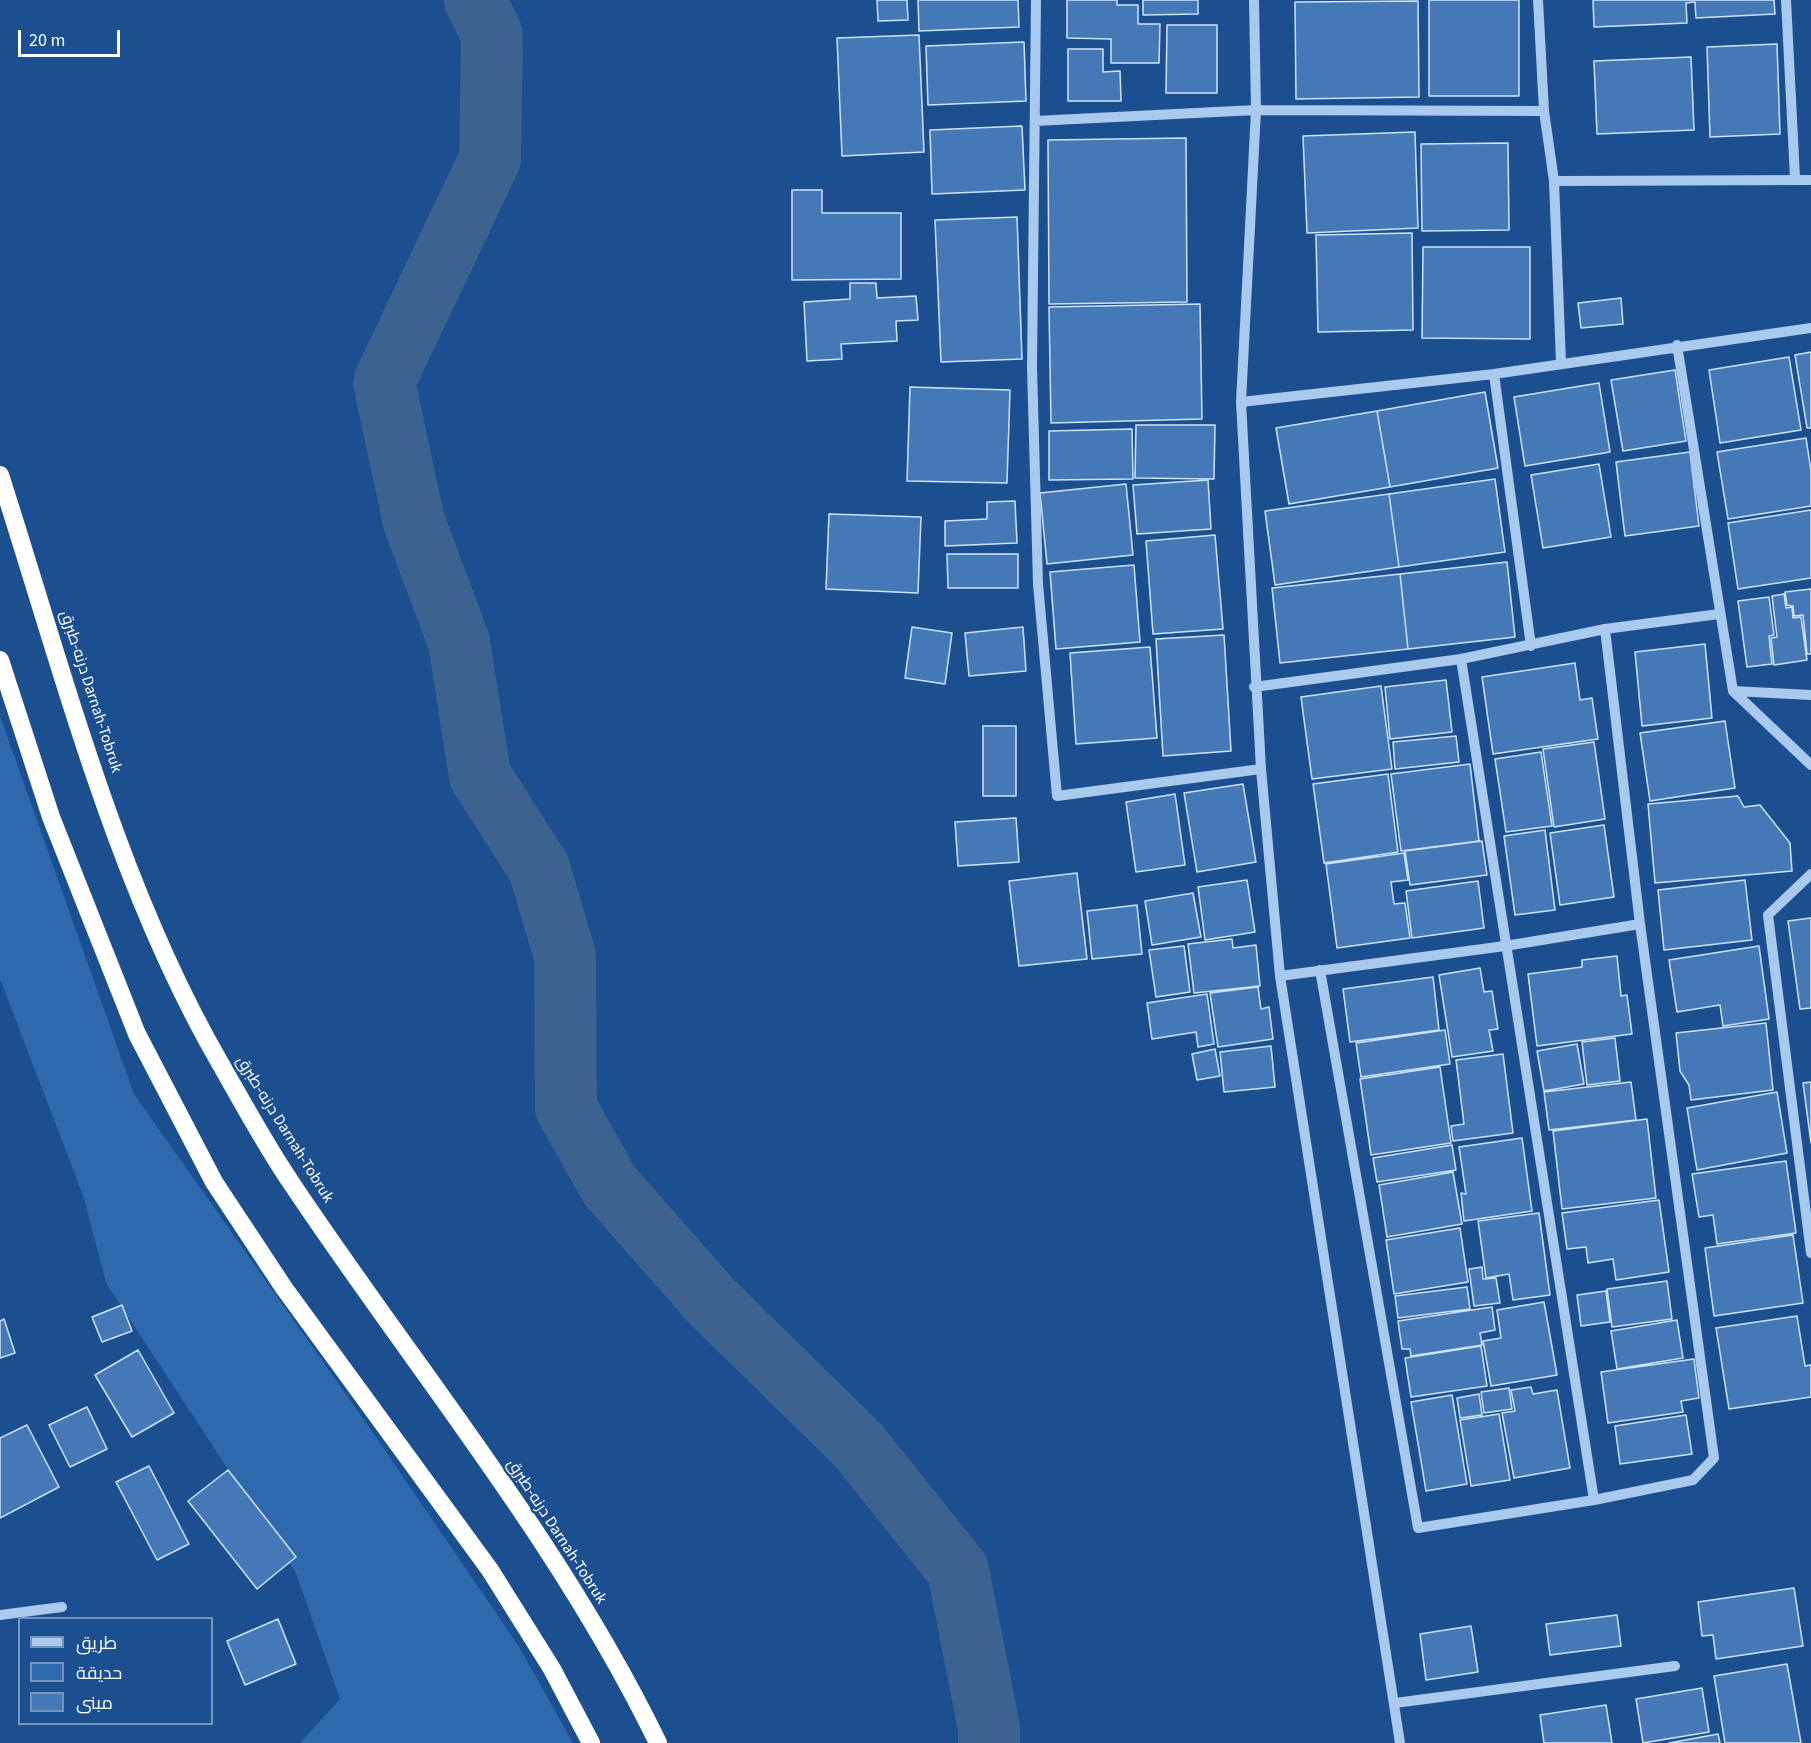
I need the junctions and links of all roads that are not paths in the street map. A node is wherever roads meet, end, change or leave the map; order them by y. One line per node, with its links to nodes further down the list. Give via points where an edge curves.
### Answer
1 (1036, 0): 7 (street)
2 (1254, 0): 5 (street)
3 (1538, 0): 6 (street)
4 (1786, 0): 8 (street)
5 (1256, 110): 6 (street); 7 (street); 15 (street)
6 (1544, 111): 10 (street)
7 (1035, 121): 26 (street, via 1032,367 1038,584 1057,796)
8 (1795, 178): 9 (street); 10 (street)
9 (1811, 180)
10 (1554, 181): 13 (street)
11 (1811, 328): 12 (street)
12 (1677, 345): 13 (street); 17 (street)
13 (1561, 363): 14 (street)
14 (1494, 374): 15 (street); 19 (street)
15 (1241, 402): 22 (street)
16 (0, 475): 39 (highway, درنه-طبرق Darnah-Tobruk, via 98,784 169,963 218,1059 292,1184 544,1542)
17 (1719, 614): 18 (street); 23 (street)
18 (1605, 630): 19 (street); 28 (street)
19 (1531, 646): 20 (street)
20 (1461, 659): 22 (street); 29 (street)
21 (0, 660): 38 (highway, via 51,817 132,1023 214,1182 284,1288 490,1570 552,1669)
22 (1254, 687): 26 (street)
23 (1732, 691): 24 (street); 25 (street)
24 (1811, 695)
25 (1811, 765)
26 (1261, 769): 31 (street)
27 (1811, 874): 32 (street, via 1768,915)
28 (1640, 924): 29 (street); 33 (street, via 1714,1458 1693,1480)
29 (1505, 946): 30 (street); 33 (street)
30 (1320, 970): 31 (street); 33 (street, via 1418,1528)
31 (1280, 976): 37 (street)
32 (1811, 1253)
33 (1594, 1500)
34 (62, 1607): 35 (street)
35 (0, 1615)
36 (1675, 1666): 37 (street)
37 (1395, 1703): 40 (street)
38 (591, 1743)
39 (658, 1743)
40 (1400, 1743)

